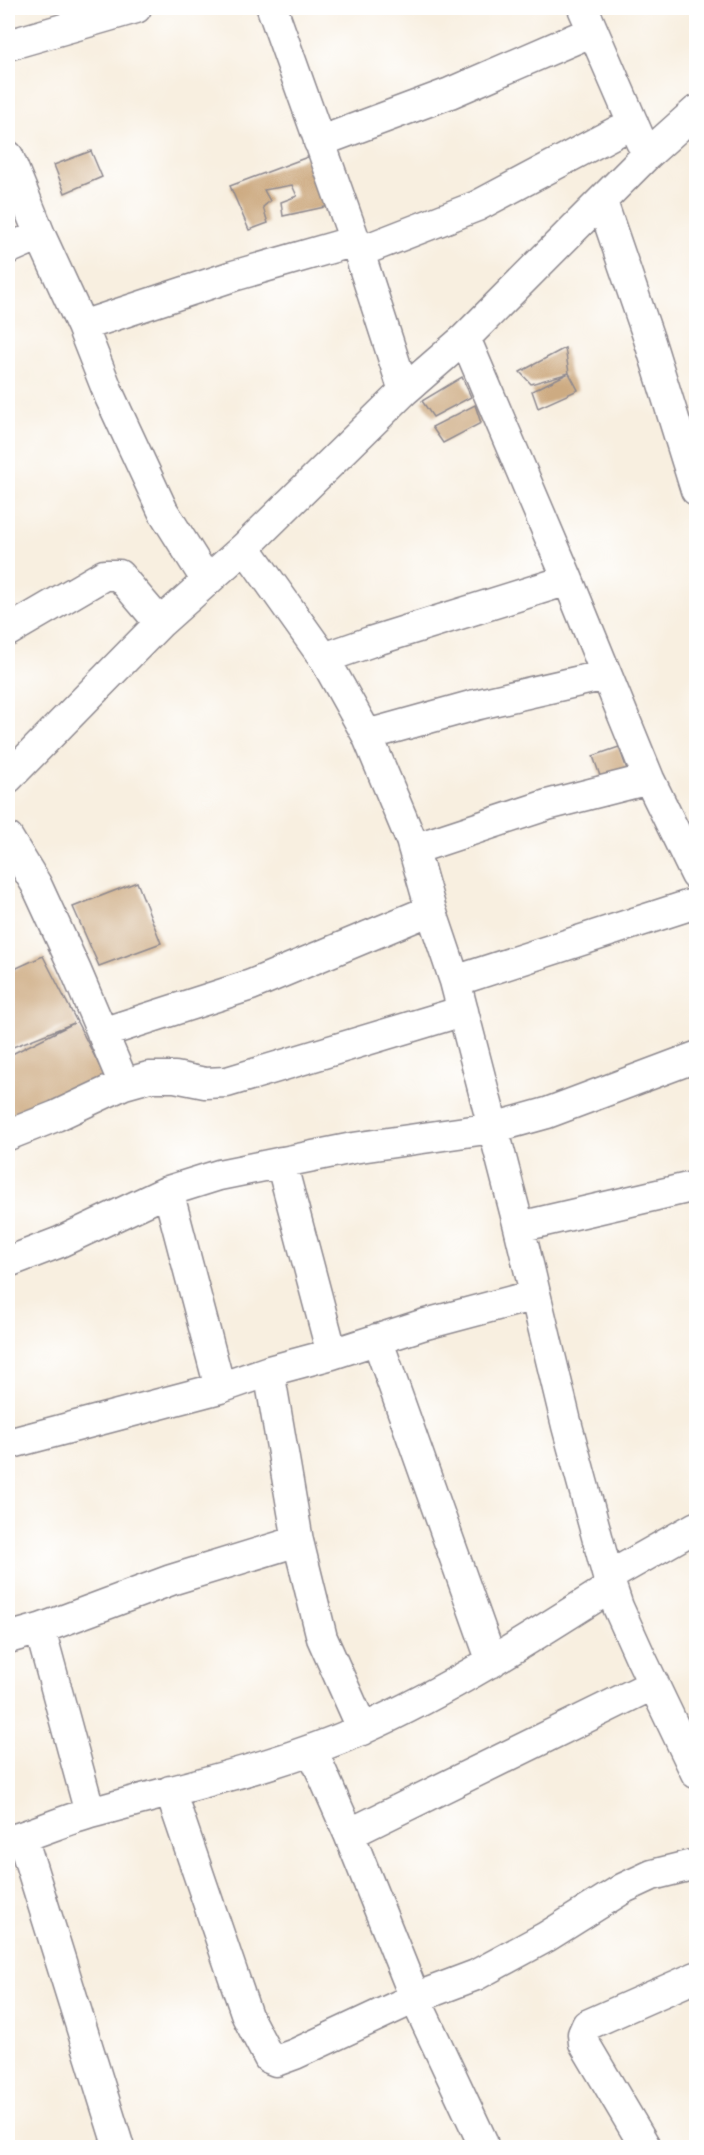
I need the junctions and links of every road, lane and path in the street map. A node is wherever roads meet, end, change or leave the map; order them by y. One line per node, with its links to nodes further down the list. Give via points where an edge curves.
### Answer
1 (136, 8): 4 (street)
2 (272, 8): 7 (street)
3 (588, 19): 6 (street); 7 (street, via 450,93)
4 (8, 45)
5 (696, 111): 8 (street)
6 (633, 123): 8 (street); 12 (street, via 477,206)
7 (319, 142): 12 (street)
8 (647, 155): 10 (street)
9 (8, 156): 11 (street)
10 (602, 202): 15 (street); 17 (street)
11 (40, 235): 13 (street); 14 (street)
12 (357, 246): 14 (street, via 233,276); 16 (street)
13 (8, 249)
14 (82, 326): 20 (street, via 163,510)
15 (465, 338): 16 (street); 19 (street)
16 (404, 392): 18 (street)
17 (696, 490)
18 (244, 548): 20 (street); 23 (street)
19 (568, 580): 23 (street); 24 (street)
20 (207, 581): 21 (street)
21 (160, 623): 22 (street, via 119,575 104,575); 26 (street)
22 (8, 631)
23 (324, 658): 25 (street)
24 (606, 675): 25 (street); 27 (street)
25 (367, 735): 29 (street)
26 (8, 778)
27 (649, 779): 29 (street, via 547,805); 30 (street)
28 (8, 838): 35 (street, via 36,884)
29 (414, 849): 32 (street)
30 (696, 875)
31 (696, 903): 33 (street)
32 (431, 910): 33 (street); 35 (street, via 250,985)
33 (455, 981): 34 (street)
34 (463, 1011): 37 (street, via 227,1082 150,1077); 38 (street)
35 (102, 1032): 37 (street)
36 (696, 1057): 38 (street, via 547,1113)
37 (124, 1084): 39 (street)
38 (493, 1128): 40 (street); 43 (street)
39 (8, 1135)
40 (281, 1162): 42 (street); 47 (street)
41 (696, 1186): 43 (street)
42 (168, 1191): 44 (street); 49 (street)
43 (519, 1227): 45 (street)
44 (8, 1262)
45 (535, 1295): 46 (street); 53 (street)
46 (377, 1340): 47 (street); 56 (street)
47 (332, 1354): 48 (street)
48 (269, 1371): 49 (street); 52 (street)
49 (220, 1388): 50 (street)
50 (8, 1444)
51 (696, 1527): 53 (street)
52 (298, 1541): 54 (street, via 171,1580); 58 (street, via 322,1638)
53 (610, 1582): 56 (street); 57 (street)
54 (40, 1629): 55 (street); 62 (street)
55 (8, 1638)
56 (492, 1662): 58 (street)
57 (654, 1684): 60 (street); 63 (street)
58 (363, 1730): 59 (street)
59 (312, 1750): 61 (street); 63 (street)
60 (696, 1773)
61 (170, 1791): 62 (street); 67 (street, via 247,2016 269,2058 276,2061 295,2054)
62 (90, 1813): 64 (street)
63 (349, 1834): 67 (street)
64 (15, 1839): 69 (street)
65 (696, 1864): 67 (street, via 665,1871 624,1888 476,1975)
66 (696, 1977): 70 (street, via 587,2025 583,2034 584,2043)
67 (415, 1998): 68 (street)
68 (475, 2145)
69 (119, 2148)
70 (646, 2148)

